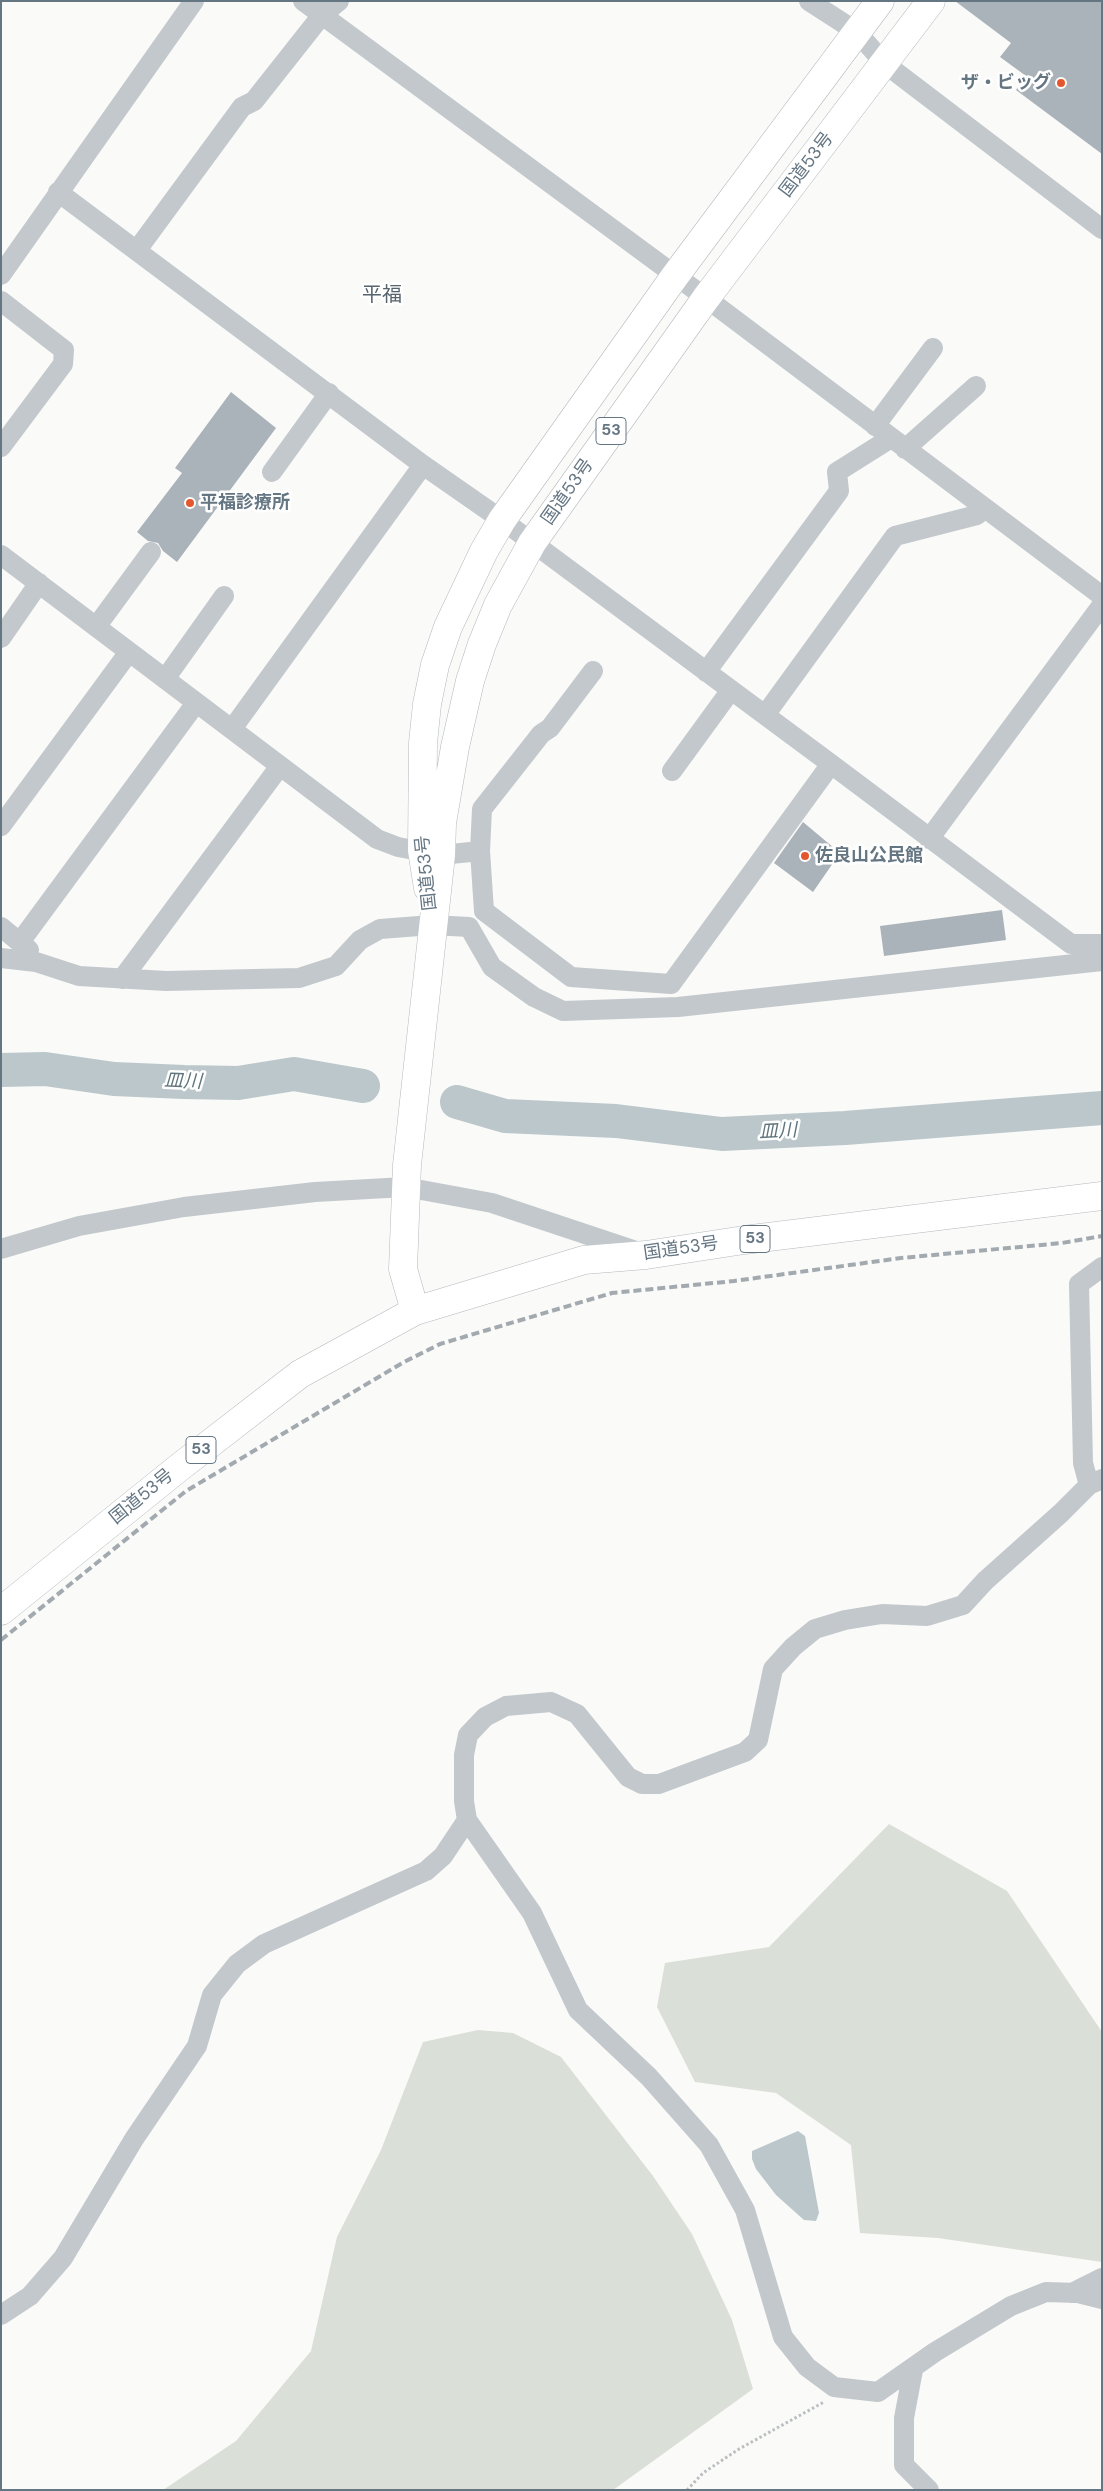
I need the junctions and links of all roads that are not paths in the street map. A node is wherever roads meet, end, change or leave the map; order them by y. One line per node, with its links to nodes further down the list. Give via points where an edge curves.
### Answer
1 (194, 1): 10 (street)
2 (303, 1): 7 (street)
3 (339, 1): 7 (street)
4 (809, 1): 8 (street)
5 (880, 1): 8 (highway, 国道53号 / 53)
6 (931, 1): 9 (highway, 国道53号 / 53)
7 (322, 15): 12 (street, via 254,101 242,107); 14 (street)
8 (858, 32): 9 (street); 14 (highway, 国道53号 / 53)
9 (884, 63): 11 (street); 15 (highway, 国道53号 / 53)
10 (58, 192): 12 (street); 13 (street)
11 (1102, 229)
12 (137, 250): 19 (street)
13 (1, 275)
14 (675, 276): 15 (street); 25 (highway, 国道53号 / 53)
15 (706, 298): 20 (street); 26 (highway, 国道53号 / 53)
16 (1, 301): 21 (street, via 64,350 63,364)
17 (933, 348): 20 (street)
18 (976, 386): 20 (street)
19 (329, 393): 22 (street); 23 (street)
20 (890, 438): 24 (street); 37 (street, via 837,472 839,491)
21 (1, 447)
22 (423, 465): 25 (street); 42 (street)
23 (272, 472)
24 (984, 508): 31 (street); 41 (street, via 977,515 895,536)
25 (502, 520): 26 (street); 49 (highway, 国道53号 / 53, via 463,592 435,665 423,743)
26 (532, 544): 37 (street); 49 (highway, 国道53号 / 53, via 498,605 470,681 445,804)
27 (151, 552): 33 (street)
28 (1, 555): 29 (street)
29 (39, 584): 33 (street); 34 (street)
30 (224, 596): 38 (street)
31 (1102, 596)
32 (1102, 605): 47 (street)
33 (96, 627): 35 (street)
34 (1, 638)
35 (130, 652): 38 (street); 46 (street)
36 (593, 671): 48 (street, via 482,809)
37 (706, 672): 39 (street)
38 (165, 678): 40 (street)
39 (731, 690): 41 (street); 45 (street)
40 (196, 703): 42 (street); 52 (street)
41 (764, 715): 43 (street)
42 (232, 729): 44 (street)
43 (831, 764): 47 (street); 60 (street)
44 (280, 766): 49 (street, via 377,839); 59 (street)
45 (672, 771)
46 (1, 826)
47 (928, 839): 53 (street)
48 (480, 851): 49 (street); 60 (street, via 484,911 571,977)
49 (431, 853): 51 (highway, 国道53号 / 53)
50 (1, 927): 52 (street)
51 (431, 936): 59 (street, via 380,929 360,940 336,966 300,978); 61 (street, via 469,927 492,967 534,997 563,1011); 62 (highway, 国道53号 / 53)
52 (20, 942): 57 (street, via 33,953)
53 (1071, 944): 54 (street); 58 (street)
54 (1102, 944)
55 (1, 958): 57 (street)
56 (1102, 961): 58 (street)
57 (36, 962): 59 (street, via 79,976)
58 (1062, 966): 61 (street)
59 (122, 979)
60 (671, 984): 61 (street)
61 (678, 1007)
62 (406, 1176): 64 (street, via 315,1192 184,1207 79,1226); 65 (street); 67 (highway, 国道53号 / 53, via 403,1269)
63 (1102, 1196): 65 (highway, 国道53号 / 53)
64 (1, 1249)
65 (646, 1255): 67 (highway, 国道53号 / 53, via 584,1260)
66 (1102, 1267): 68 (street, via 1079,1284 1083,1463)
67 (415, 1311): 69 (highway, 国道53号 / 53, via 300,1374)
68 (1095, 1482): 70 (street, via 985,1581 963,1605 927,1616 882,1614 815,1629 774,1669 758,1740 745,1752 659,1784 642,1784 628,1777 577,1714 551,1702 506,1706 485,1717 468,1735 464,1755)
69 (1, 1610)
70 (467, 1820): 74 (street, via 443,1856 426,1872 264,1944 237,1964 212,1996 197,2046 134,2139 63,2258 30,2296); 75 (street, via 532,1913 578,2010 650,2078 709,2145 745,2210 783,2337 807,2367 834,2388 878,2392)
71 (1102, 2278): 72 (street)
72 (1072, 2293): 73 (street); 75 (street, via 1046,2292 1011,2306 935,2352)
73 (1102, 2299)
74 (1, 2315)
75 (912, 2370): 76 (street, via 904,2418 904,2465)
76 (929, 2490)

